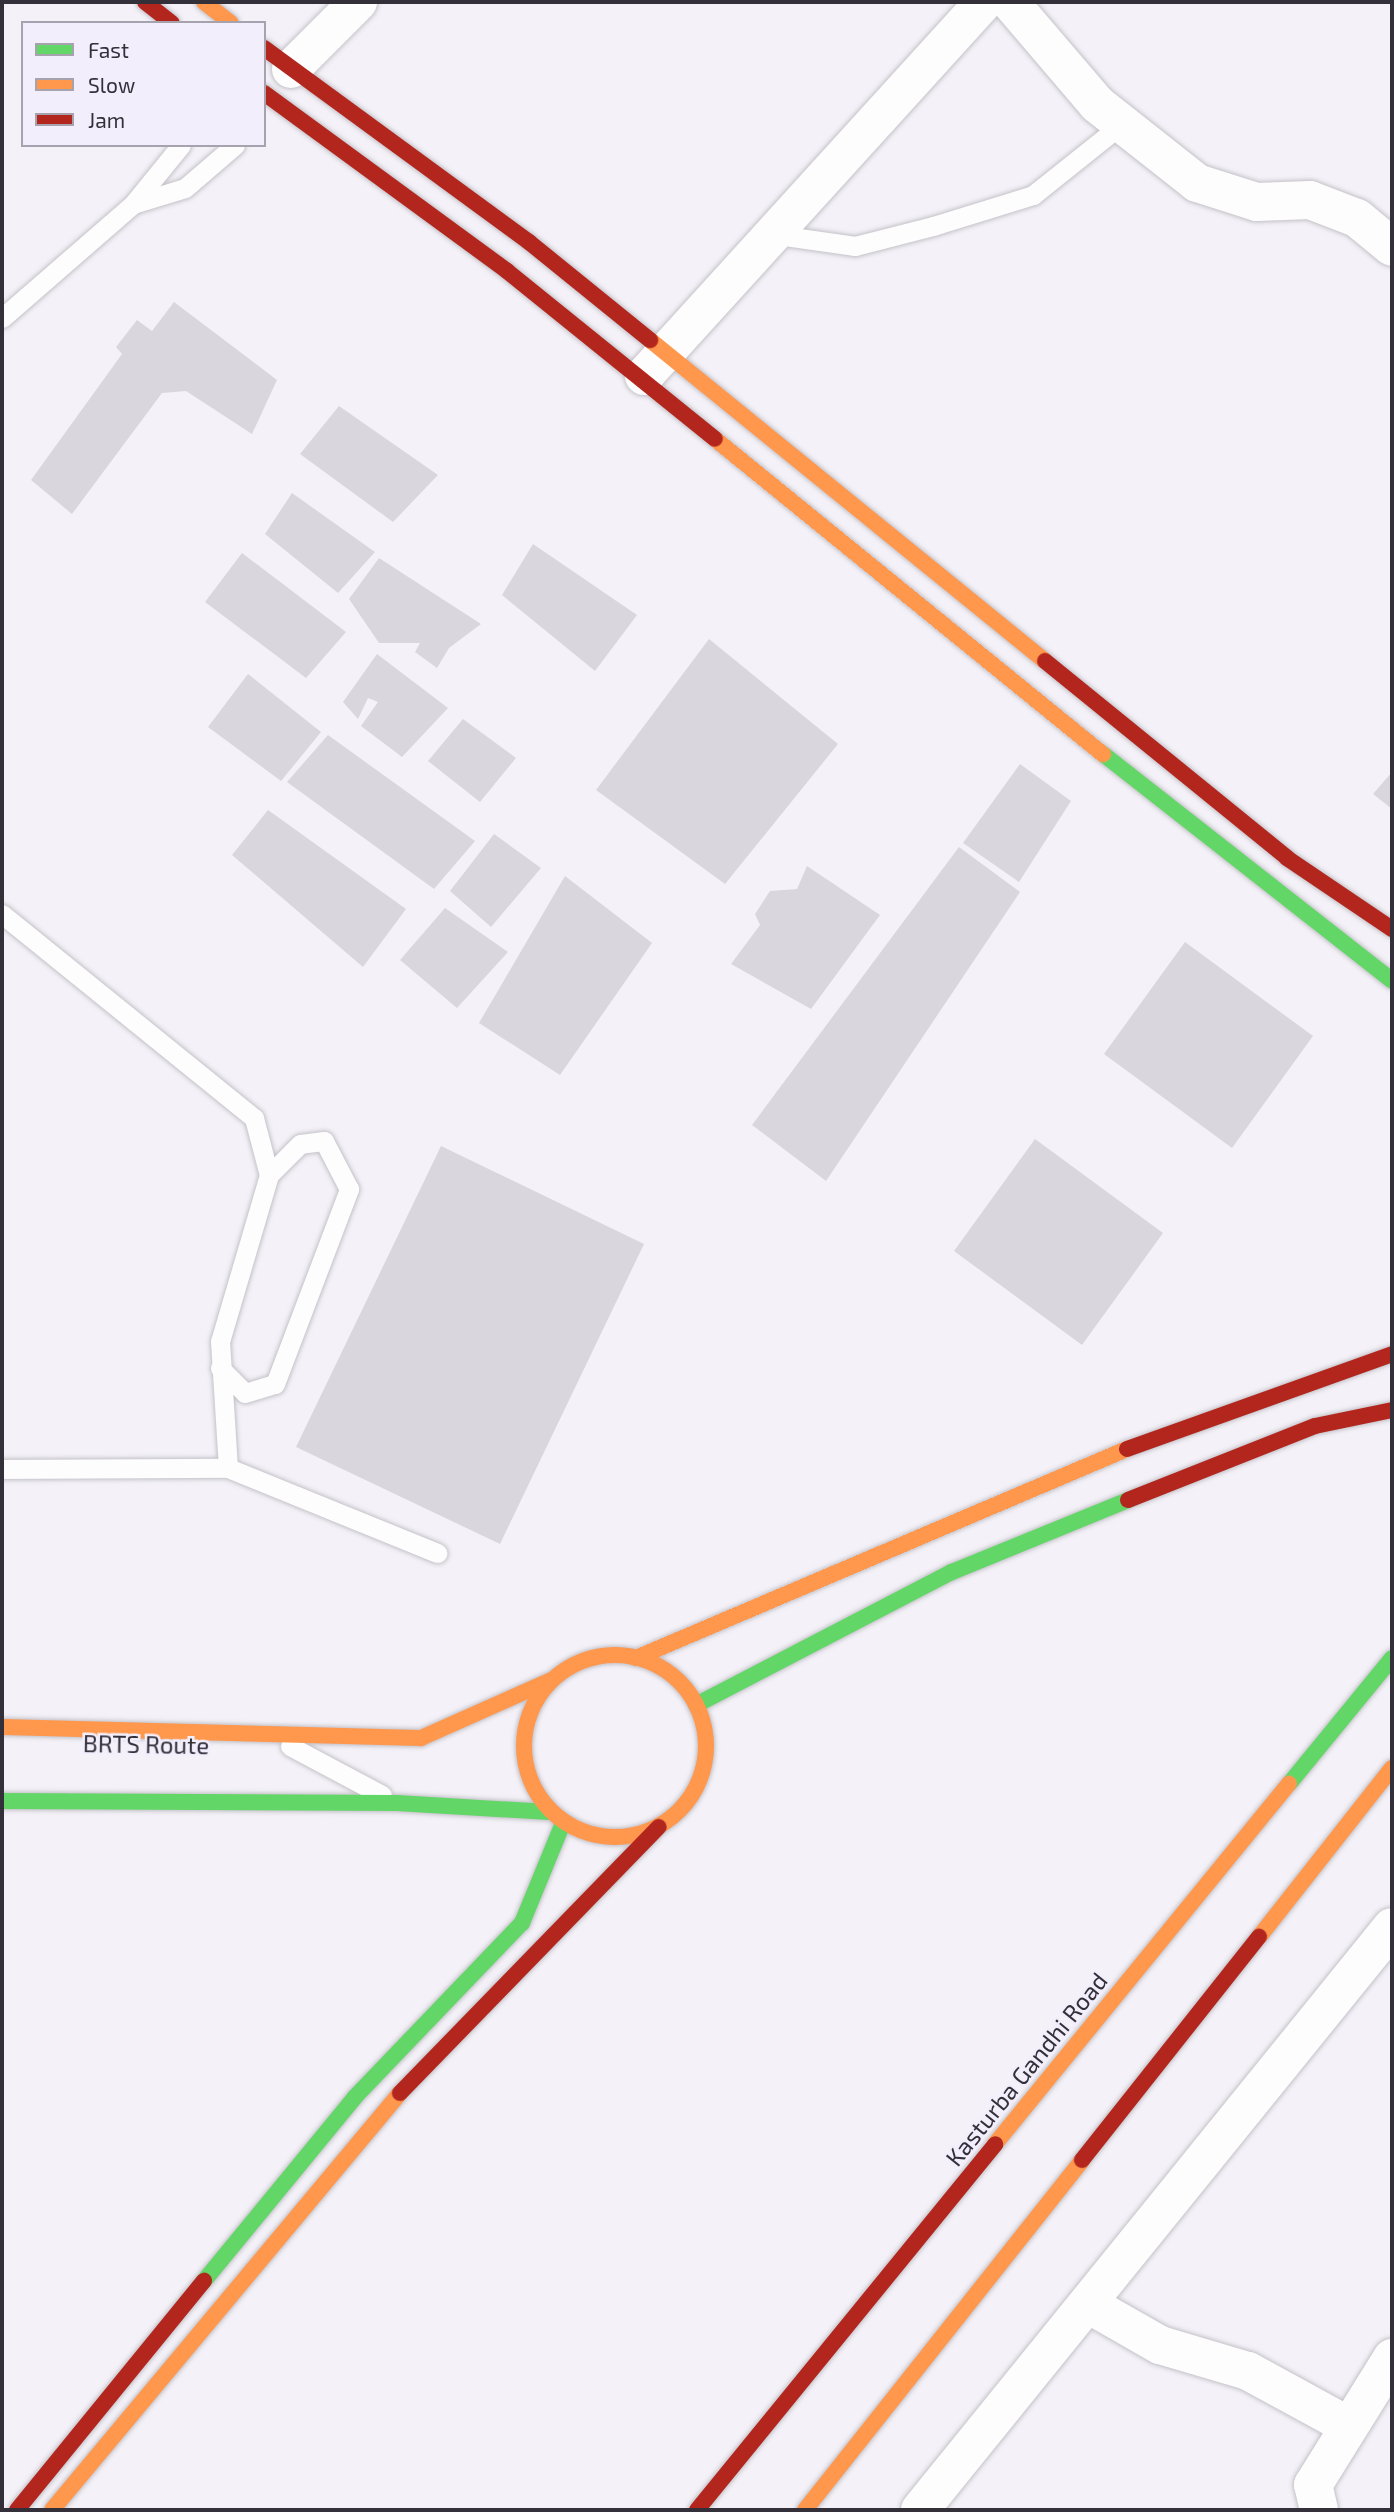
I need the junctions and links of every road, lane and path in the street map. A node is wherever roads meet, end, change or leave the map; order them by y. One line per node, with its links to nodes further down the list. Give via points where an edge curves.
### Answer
1 (145, 2): 6 (main road)
2 (204, 2): 7 (main road)
3 (358, 2): 8 (street)
4 (984, 2): 15 (street)
5 (1010, 2): 11 (street, via 1097,104)
6 (169, 21)
7 (228, 21)
8 (273, 70): 9 (main road); 18 (main road, via 529,242)
9 (281, 106): 10 (lane); 18 (main road, via 507,271)
10 (266, 118)
11 (1122, 124): 15 (lane, via 1033,195 855,246); 16 (street, via 1197,183 1257,202 1310,200 1357,218)
12 (179, 147): 14 (lane)
13 (233, 147): 14 (lane, via 185,188)
14 (134, 204): 17 (lane)
15 (771, 234): 18 (street)
16 (1392, 247)
17 (2, 318)
18 (653, 365): 20 (main road, via 1287,858); 21 (main road)
19 (2, 914): 22 (lane, via 254,1118)
20 (1392, 929)
21 (1392, 981)
22 (269, 1175): 24 (lane, via 220,1341); 24 (lane, via 300,1144 324,1141 349,1188 275,1384 245,1393)
23 (1392, 1354): 29 (main road, via 1108,1455)
24 (220, 1368): 26 (lane)
25 (1392, 1410): 32 (main road, via 1315,1426 1254,1448 977,1561)
26 (228, 1468): 27 (lane); 28 (lane)
27 (2, 1469)
28 (437, 1553)
29 (636, 1658): 31 (main road, via 598,1656); 32 (main road, via 674,1676)
30 (1392, 1658): 49 (main road, Kasturba Gandhi Road)
31 (551, 1681): 34 (main road); 40 (main road, via 524,1732 533,1789)
32 (696, 1705): 41 (main road, via 706,1755 699,1783)
33 (2, 1727): 34 (main road)
34 (421, 1738): 36 (lane, BRTS Route)
35 (2, 1742): 36 (lane, BRTS Route)
36 (290, 1746): 39 (lane, BRTS Route)
37 (1392, 1768): 50 (main road)
38 (2, 1801): 39 (main road)
39 (397, 1803): 40 (main road)
40 (556, 1817): 41 (main road, via 610,1838); 47 (main road, via 522,1923 355,2096)
41 (659, 1827): 48 (main road, via 367,2127)
42 (1392, 1927): 43 (street)
43 (1088, 2304): 45 (street, via 1160,2345 1248,2371); 46 (street)
44 (1392, 2358): 45 (street)
45 (1347, 2425): 51 (street, via 1312,2485)
46 (927, 2508)
47 (17, 2510)
48 (52, 2510)
49 (697, 2510)
50 (805, 2510)
51 (1319, 2510)

